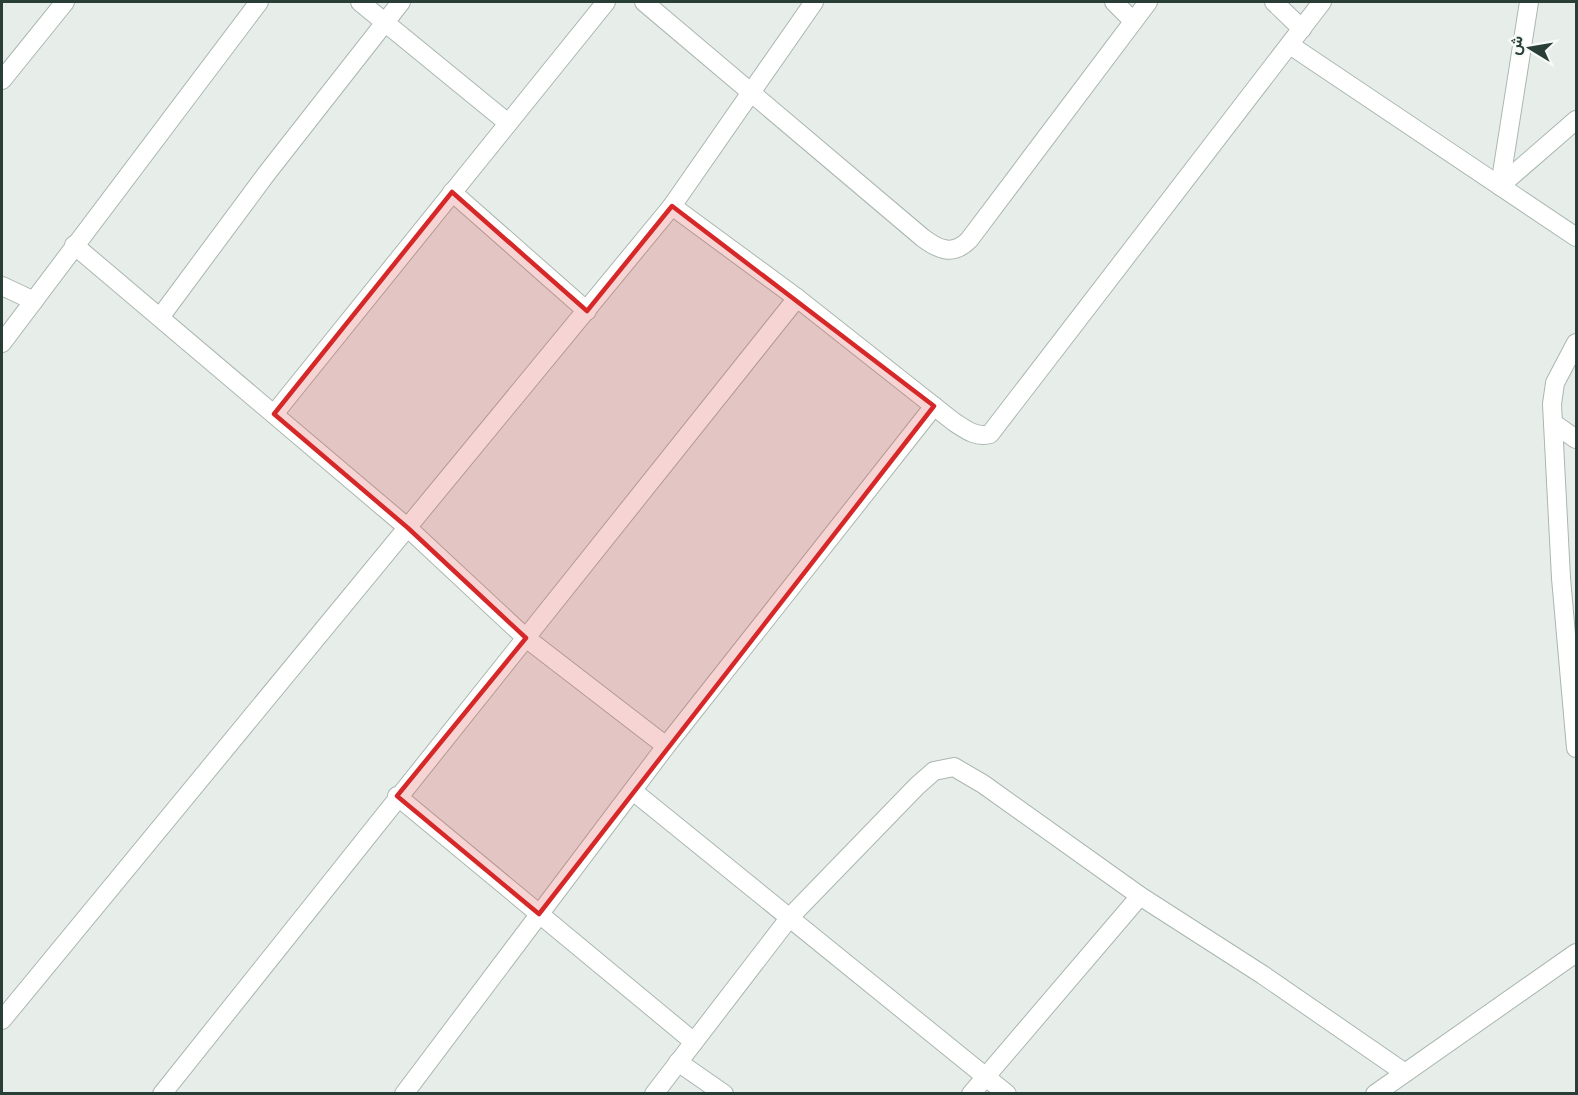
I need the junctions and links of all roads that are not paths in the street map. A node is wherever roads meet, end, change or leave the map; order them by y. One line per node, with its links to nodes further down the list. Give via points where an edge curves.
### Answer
1 (65, 2): 17 (street)
2 (259, 2): 25 (street)
3 (360, 2): 14 (street)
4 (401, 2): 14 (street)
5 (606, 2): 20 (street)
6 (644, 2): 18 (street)
7 (814, 2): 18 (street)
8 (1114, 2): 13 (street)
9 (1148, 2): 13 (street)
10 (1274, 2): 15 (street)
11 (1322, 2): 15 (street)
12 (1529, 2): 21 (street)
13 (1132, 21): 18 (street, via 959,250 934,247)
14 (384, 23): 20 (street); 30 (street)
15 (1302, 29): 16 (street)
16 (1290, 45): 21 (street); 33 (street, via 990,434 969,432)
17 (2, 80)
18 (750, 90): 23 (street)
19 (1576, 120): 21 (street)
20 (508, 123): 22 (street)
21 (1500, 186): 24 (street)
22 (452, 192): 29 (street); 34 (street)
23 (672, 206): 27 (street); 29 (street)
24 (1576, 237)
25 (74, 244): 28 (street); 30 (street)
26 (2, 286): 28 (street)
27 (797, 298): 33 (street); 40 (street)
28 (34, 301): 31 (street)
29 (587, 310): 37 (street)
30 (161, 315): 34 (street)
31 (2, 343)
32 (1576, 343): 35 (street, via 1555,383)
33 (934, 406): 41 (street)
34 (274, 414): 37 (street)
35 (1553, 423): 36 (street); 38 (street)
36 (1576, 439)
37 (408, 528): 40 (street); 49 (street)
38 (1561, 578): 39 (street); 42 (street)
39 (1576, 590)
40 (526, 638): 41 (street); 44 (street)
41 (666, 746): 43 (street)
42 (1576, 748)
43 (633, 791): 46 (street); 47 (street)
44 (397, 796): 46 (street); 54 (street)
45 (1140, 896): 47 (street, via 983,784 954,767 944,767 917,786); 52 (street); 53 (street)
46 (539, 914): 50 (street); 55 (street)
47 (790, 917): 50 (street); 53 (street)
48 (1576, 953): 52 (street)
49 (2, 1020)
50 (694, 1042): 51 (street)
51 (678, 1062): 56 (street); 57 (street)
52 (1405, 1073): 60 (street)
53 (986, 1075): 58 (street); 59 (street)
54 (162, 1094)
55 (404, 1094)
56 (654, 1094)
57 (724, 1094)
58 (971, 1094)
59 (1007, 1094)
60 (1375, 1094)

